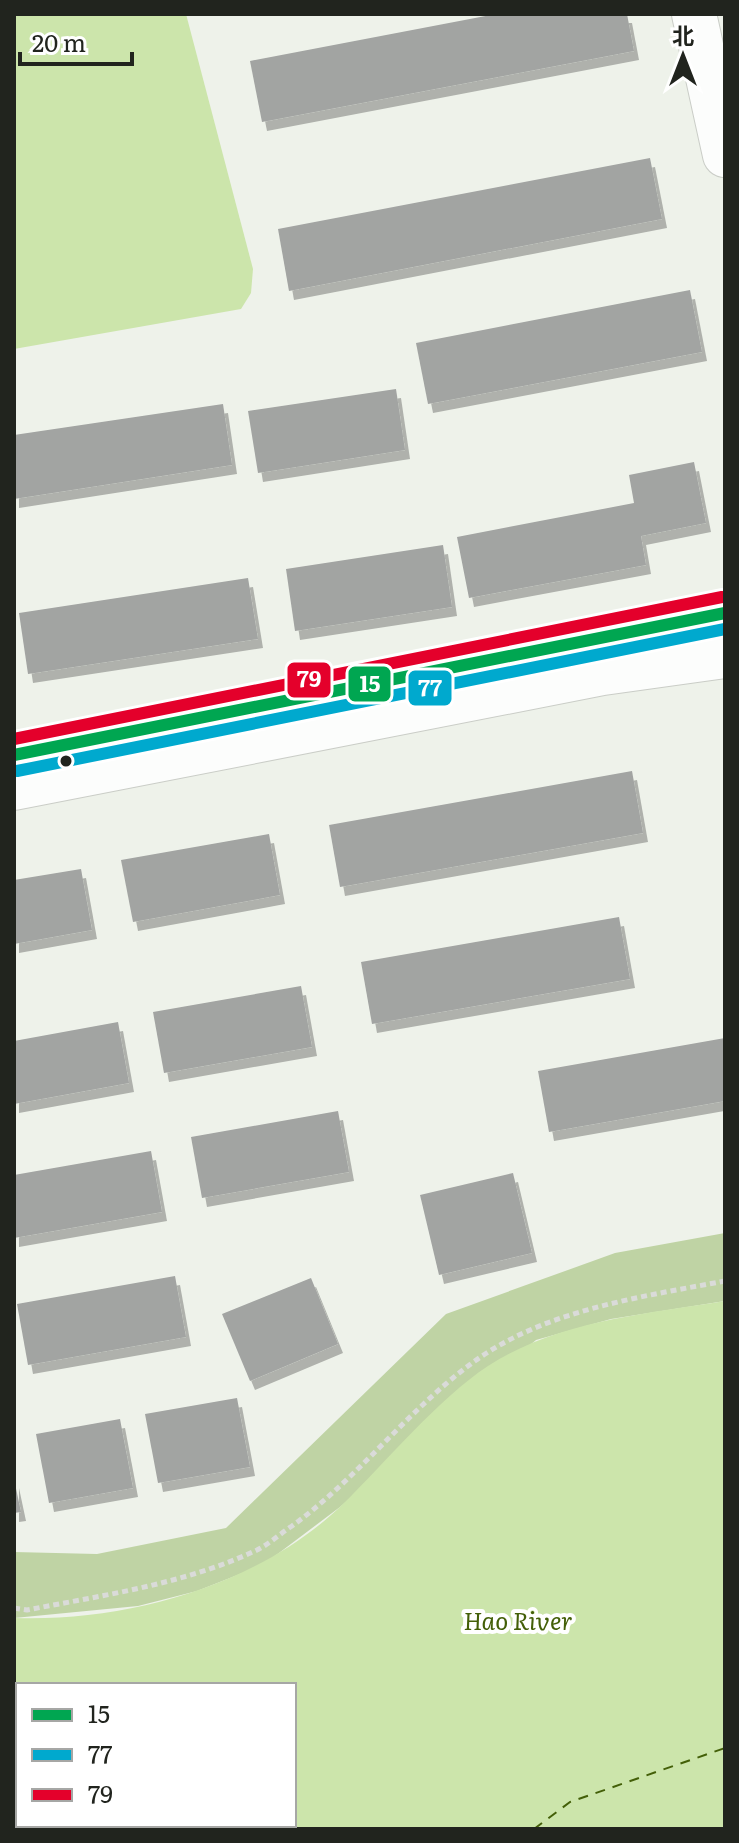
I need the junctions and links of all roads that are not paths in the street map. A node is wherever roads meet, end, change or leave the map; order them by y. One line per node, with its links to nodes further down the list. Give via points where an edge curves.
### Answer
1 (694, 14): 2 (street)
2 (725, 155)
3 (725, 613): 5 (street)
4 (725, 656): 6 (street, via 603,673)
5 (14, 755)
6 (14, 788)

